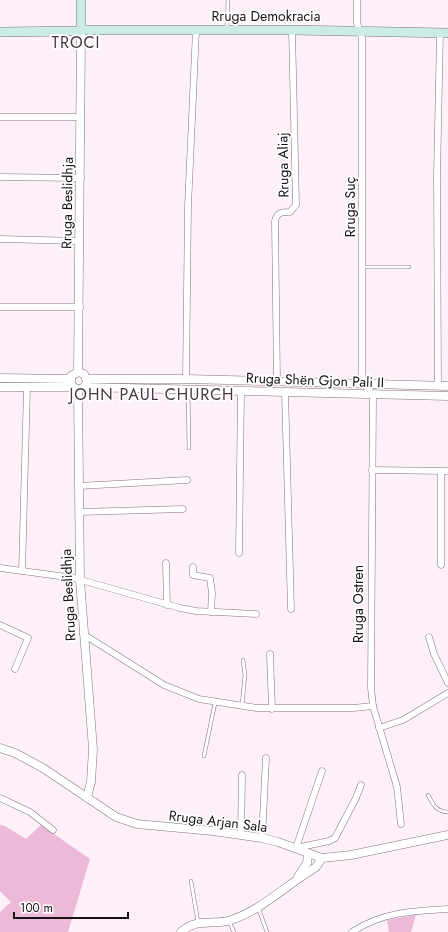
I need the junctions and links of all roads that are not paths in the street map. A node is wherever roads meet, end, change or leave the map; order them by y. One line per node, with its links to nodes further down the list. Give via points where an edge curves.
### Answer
1 (81, 0): 8 (main road, Rruga Beslidhja)
2 (228, 0): 5 (lane)
3 (357, 0): 7 (street, Rruga Suç, via 357,23)
4 (196, 30): 5 (main road, Rruga Demokracia); 8 (main road, Rruga Demokracia); 25 (street, via 188,206)
5 (227, 30): 6 (main road, Rruga Demokracia)
6 (292, 30): 7 (main road, Rruga Demokracia); 26 (street, Rruga Aliaj, via 296,205 290,212 276,215 275,221)
7 (360, 30): 10 (main road, Rruga Demokracia); 17 (street, Rruga Suç)
8 (81, 31): 9 (main road, Rruga Demokracia); 12 (street, Rruga Beslidhja)
9 (0, 32)
10 (444, 33): 28 (street, via 437,176)
11 (0, 117): 12 (street)
12 (81, 117): 14 (street, Rruga Beslidhja)
13 (0, 177): 14 (street)
14 (81, 178): 16 (street, Rruga Beslidhja)
15 (0, 239): 16 (street)
16 (80, 241): 20 (street, Rruga Beslidhja)
17 (361, 266): 18 (lane); 27 (street, Rruga Suç)
18 (409, 266)
19 (0, 307): 20 (street)
20 (80, 307): 21 (street, Rruga Beslidhja)
21 (78, 372): 23 (street); 24 (street, via 84,374)
22 (0, 378): 23 (street)
23 (70, 379): 32 (street)
24 (87, 379): 25 (street, Rruga Shën Gjon Pali II); 32 (street)
25 (186, 379): 26 (street, Rruga Shën Gjon Pali II)
26 (277, 381): 27 (street, Rruga Shën Gjon Pali II)
27 (364, 384): 28 (street, Rruga Shën Gjon Pali II); 36 (street)
28 (438, 386): 29 (street, Rruga Shën Gjon Pali II)
29 (448, 386)
30 (0, 387): 31 (street, Rruga Shën Gjon Pali II)
31 (27, 388): 32 (street, Rruga Shën Gjon Pali II); 50 (street)
32 (78, 388): 33 (street, Rruga Shën Gjon Pali II); 42 (street, Rruga Beslidhja)
33 (188, 390): 34 (street, Rruga Shën Gjon Pali II); 38 (lane)
34 (241, 391): 35 (street, Rruga Shën Gjon Pali II); 45 (street)
35 (285, 392): 36 (street, Rruga Shën Gjon Pali II); 53 (street)
36 (372, 394): 37 (street, Rruga Shën Gjon Pali II); 39 (street, Rruga Ostren)
37 (448, 396)
38 (189, 448)
39 (372, 470): 40 (street); 65 (street, Rruga Ostren, via 370,641)
40 (445, 472): 47 (street)
41 (187, 480): 42 (street)
42 (79, 486): 44 (street, Rruga Beslidhja)
43 (183, 509): 44 (street)
44 (79, 512): 51 (street, Rruga Beslidhja)
45 (239, 553)
46 (166, 563): 52 (street)
47 (441, 564)
48 (192, 567): 54 (street, via 193,576 210,578)
49 (0, 568): 50 (street)
50 (22, 571): 51 (street)
51 (80, 580): 52 (street); 57 (street, Rruga Beslidhja)
52 (167, 605): 54 (street)
53 (291, 609)
54 (211, 612): 55 (street)
55 (256, 614)
56 (0, 625): 61 (street, via 28,638)
57 (83, 634): 64 (street, via 164,685 187,695); 76 (street, Rruga Beslidhja, via 93,749 91,782)
58 (429, 637): 62 (street)
59 (270, 654): 67 (street)
60 (243, 660): 66 (lane, via 245,675)
61 (15, 669)
62 (448, 683)
63 (448, 693): 68 (street, via 403,720)
64 (215, 702): 66 (street); 70 (lane)
65 (373, 706): 67 (street); 68 (street, Rruga Ostren)
66 (241, 707): 67 (street)
67 (272, 708)
68 (379, 728): 79 (street, Rruga Ostren, via 397,787)
69 (0, 748): 76 (street, Rruga Arjan Sala, via 28,759)
70 (204, 756)
71 (266, 758): 83 (street)
72 (322, 771): 84 (street)
73 (242, 776): 81 (street)
74 (361, 785): 84 (street, via 335,838)
75 (428, 795): 78 (lane, via 438,810)
76 (87, 797): 81 (street, Rruga Arjan Sala, via 116,817 137,824)
77 (0, 798): 80 (street, via 30,812)
78 (448, 812)
79 (401, 824)
80 (53, 830)
81 (241, 835): 83 (street, Rruga Arjan Sala)
82 (448, 835): 86 (street, Rruga Arjan Sala, via 351,855)
83 (262, 838): 84 (street, Rruga Arjan Sala)
84 (296, 848): 85 (street, Rruga Arjan Sala)
85 (308, 854): 86 (street, Rruga Arjan Sala); 88 (street, via 307,863)
86 (322, 858): 88 (street, via 316,866)
87 (191, 881): 92 (lane)
88 (295, 881): 89 (street)
89 (258, 906): 91 (street); 95 (lane)
90 (448, 909): 96 (street, via 388,915 376,918)
91 (229, 921): 92 (street); 94 (lane)
92 (198, 922): 93 (street)
93 (181, 932)
94 (234, 932)
95 (267, 932)
96 (352, 932)

